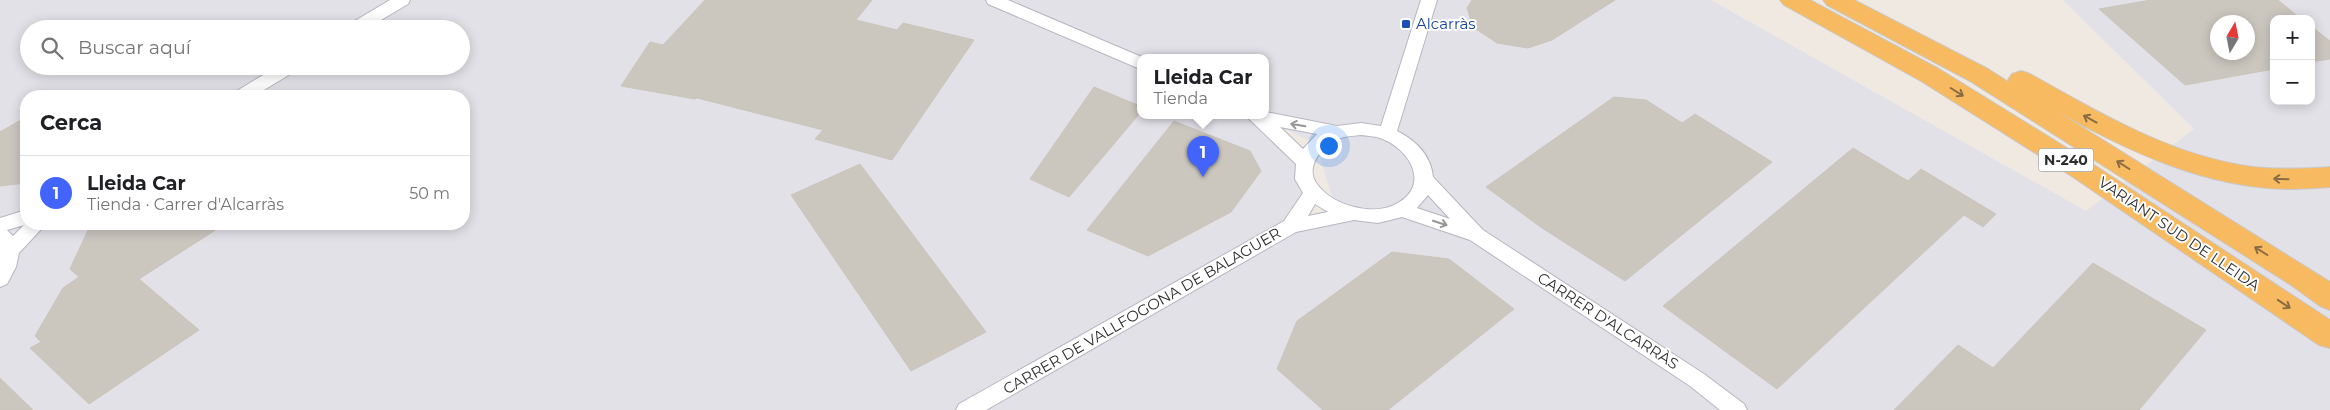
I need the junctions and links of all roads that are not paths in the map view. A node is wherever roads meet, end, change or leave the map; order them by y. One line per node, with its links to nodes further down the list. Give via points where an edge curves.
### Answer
1 (402, 0): 8 (street)
2 (994, 0): 9 (street)
3 (1429, 0): 16 (street)
4 (1778, 0): 11 (highway, N-240)
5 (1792, 0): 11 (highway, VARIANT SUD DE LLEIDA / N-240)
6 (1835, 0): 30 (highway, VARIANT SUD DE LLEIDA / N-240, one-way to 6, via 1979,75)
7 (1868, 0): 18 (highway, one-way to 7, via 2297,180 2252,177 2152,150)
8 (369, 20)
9 (1137, 62)
10 (276, 75): 12 (street)
11 (1930, 75): 31 (highway, VARIANT SUD DE LLEIDA / N-240, one-way to 31, via 2082,170)
12 (251, 90)
13 (1260, 119): 17 (street)
14 (1268, 119): 15 (street, one-way to 14)
15 (1336, 132): 16 (street, via 1361,129); 17 (street, via 1315,144)
16 (1387, 134): 19 (street, via 1408,145 1422,161)
17 (1304, 161): 20 (street, via 1304,173)
18 (2330, 177)
19 (1426, 180): 21 (street, via 1419,197); 27 (street, CARRER D'ALCARRÀS)
20 (1313, 192): 22 (street, via 1323,202); 25 (street)
21 (1402, 210): 22 (street, via 1378,216); 27 (street, CARRER D'ALCARRÀS, one-way to 27)
22 (1351, 214): 25 (street)
23 (20, 219): 24 (street)
24 (0, 225)
25 (1291, 226): 32 (street, CARRER DE VALLFOGONA DE BALAGUER)
26 (26, 230): 28 (street)
27 (1477, 235): 33 (street, CARRER D'ALCARRÀS, via 1697,380)
28 (5, 242): 29 (street, via 9,263)
29 (0, 279)
30 (2330, 298)
31 (2330, 336)
32 (967, 410)
33 (1736, 410)

